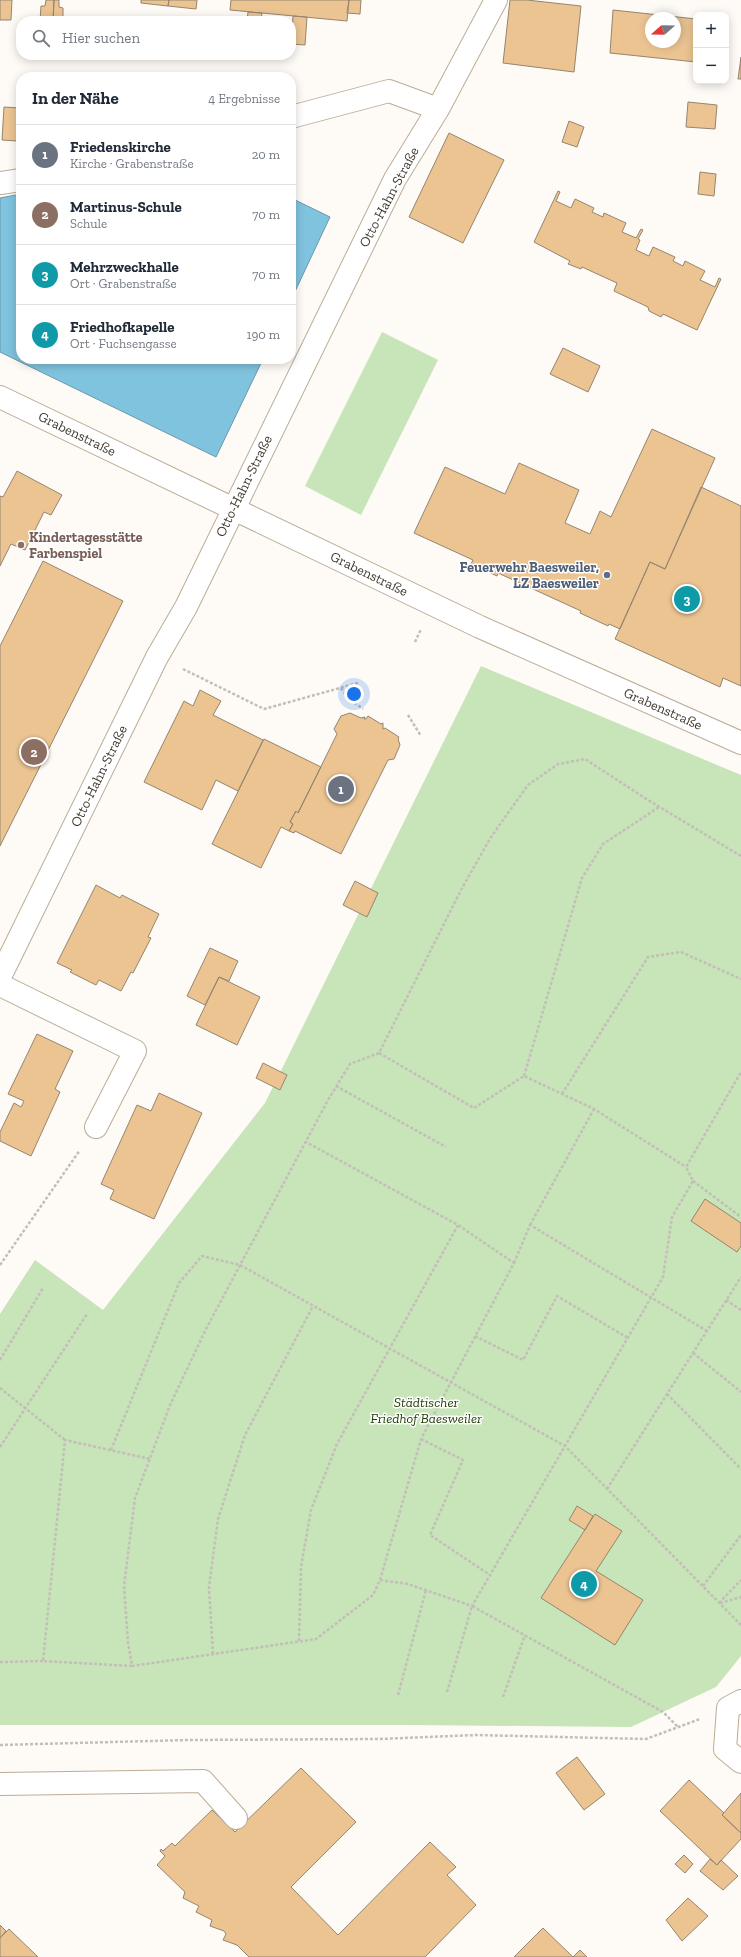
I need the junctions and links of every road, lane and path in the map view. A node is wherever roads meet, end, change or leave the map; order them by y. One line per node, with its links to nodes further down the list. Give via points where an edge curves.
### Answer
1 (496, 0): 2 (street, Otto-Hahn-Straße)
2 (438, 109): 3 (street, via 389,91); 7 (street, Otto-Hahn-Straße, via 395,179)
3 (296, 115)
4 (16, 181): 5 (street)
5 (0, 183)
6 (0, 397): 7 (street, Grabenstraße)
7 (233, 508): 8 (street, Otto-Hahn-Straße, via 186,607); 14 (street, Grabenstraße, via 480,627)
8 (157, 657): 10 (path, via 264,709); 17 (street, Otto-Hahn-Straße)
9 (358, 683): 10 (path)
10 (341, 688): 11 (path, via 348,698)
11 (363, 708)
12 (408, 715): 13 (path)
13 (421, 736)
14 (741, 743)
15 (659, 807): 16 (path); 20 (path, via 585,759 558,764 528,785 491,837 461,890); 22 (path, via 603,844 582,878)
16 (741, 856)
17 (0, 977)
18 (741, 979): 24 (path, via 681,952 648,957)
19 (0, 986): 26 (street, via 135,1051)
20 (379, 1053): 22 (path, via 474,1108); 23 (path, via 350,1064)
21 (741, 1072): 29 (path)
22 (524, 1076): 24 (path)
23 (336, 1086): 27 (path); 28 (path)
24 (562, 1094): 25 (path)
25 (594, 1109): 29 (path); 33 (path)
26 (96, 1127): 35 (path)
27 (306, 1142): 32 (path); 36 (path)
28 (446, 1147)
29 (686, 1167): 30 (path)
30 (693, 1181): 31 (path); 39 (path, via 672,1217 663,1277)
31 (741, 1217)
32 (458, 1225): 34 (path); 47 (path)
33 (530, 1225): 34 (path); 39 (path)
34 (514, 1263): 45 (path)
35 (0, 1265)
36 (240, 1265): 41 (path); 59 (path, via 202,1256 179,1283); 60 (path, via 170,1405)
37 (741, 1277): 40 (path)
38 (43, 1288): 49 (path)
39 (652, 1297): 44 (path); 46 (path)
40 (726, 1300): 42 (path); 44 (path)
41 (313, 1306): 47 (path); 75 (path, via 245,1435 218,1519 209,1587)
42 (741, 1310)
43 (87, 1314): 54 (path)
44 (707, 1331): 48 (path)
45 (474, 1336): 46 (path, via 523,1360 557,1296); 50 (path)
46 (628, 1338): 57 (path)
47 (390, 1348): 50 (path); 74 (path, via 337,1444 311,1510 300,1567)
48 (693, 1352): 52 (path); 53 (path)
49 (0, 1360)
50 (450, 1382): 55 (path); 57 (path)
51 (0, 1388): 54 (path)
52 (741, 1392)
53 (666, 1394): 61 (path); 62 (path)
54 (26, 1409): 56 (path); 58 (path)
55 (421, 1439): 64 (path, via 463,1460 430,1535); 65 (path)
56 (65, 1440): 59 (path); 76 (path)
57 (565, 1446): 62 (path); 64 (path)
58 (0, 1447)
59 (111, 1450): 60 (path)
60 (150, 1459): 78 (path, via 135,1498 124,1586)
61 (741, 1469)
62 (607, 1489): 67 (path)
63 (741, 1535): 67 (path)
64 (490, 1575): 71 (path)
65 (380, 1580): 68 (path, via 408,1584); 74 (path, via 373,1595 343,1619 316,1639)
66 (741, 1580): 70 (path)
67 (703, 1586): 70 (path)
68 (426, 1590): 71 (path); 80 (path)
69 (741, 1598): 70 (path)
70 (719, 1603): 72 (path)
71 (472, 1606): 73 (path); 79 (path)
72 (741, 1625)
73 (525, 1635): 81 (path); 83 (path, via 663,1712)
74 (299, 1641): 75 (path)
75 (213, 1654): 78 (path)
76 (43, 1661): 77 (path); 78 (path)
77 (0, 1662)
78 (132, 1666)
79 (447, 1692)
80 (398, 1695)
81 (503, 1697)
82 (735, 1704): 83 (path); 85 (street, via 725,1748)
83 (678, 1727): 84 (path, via 646,1739 476,1735)
84 (0, 1745)
85 (741, 1762)
86 (0, 1784): 87 (street, via 202,1781)
87 (236, 1818)

